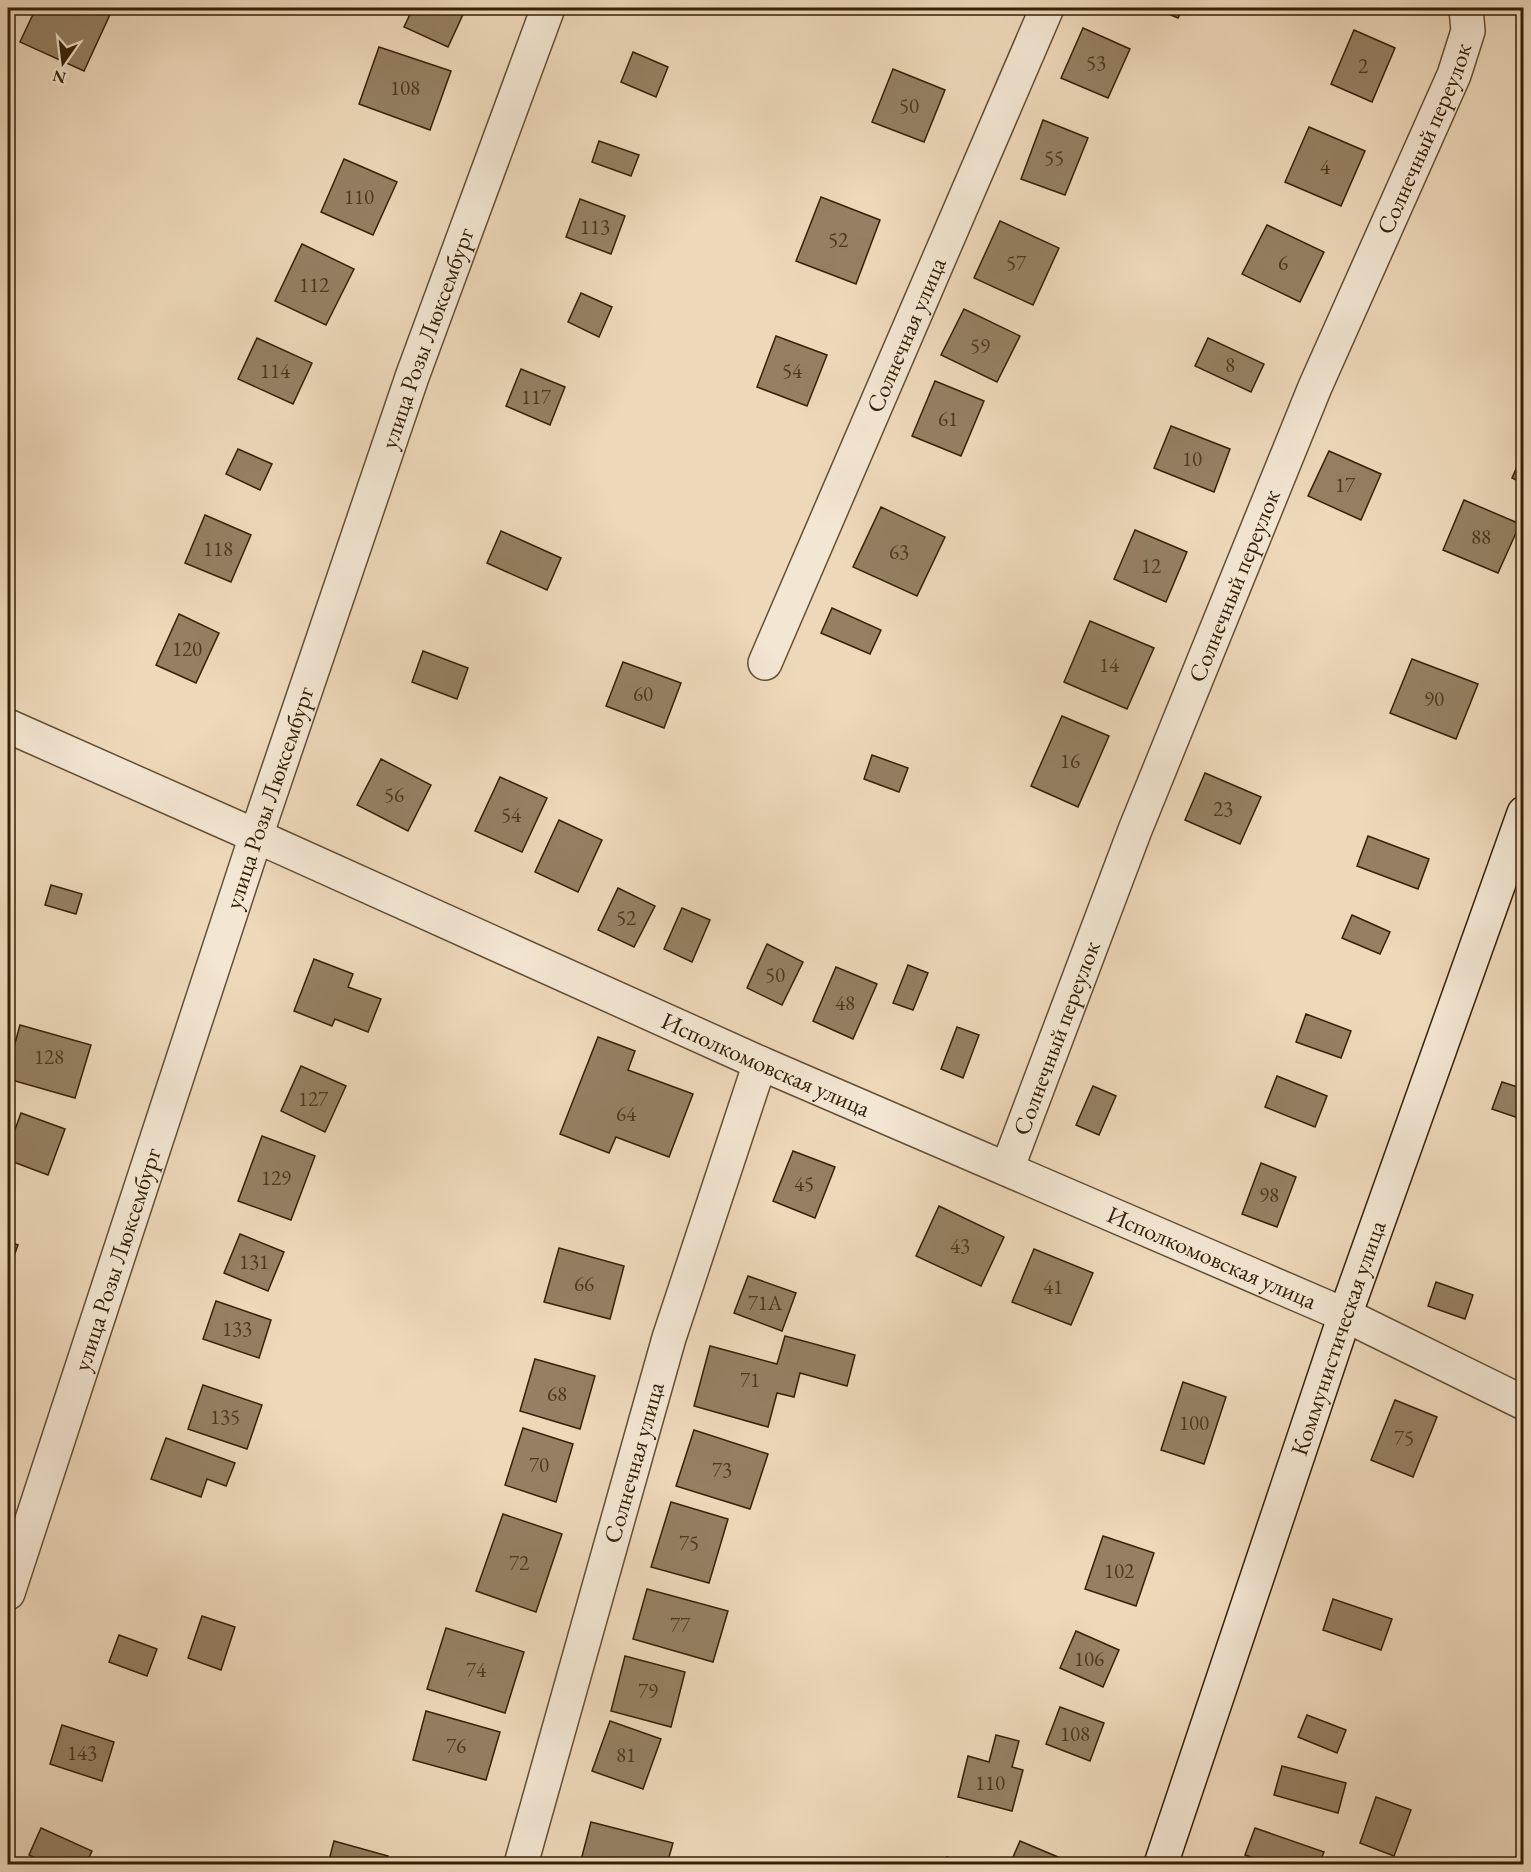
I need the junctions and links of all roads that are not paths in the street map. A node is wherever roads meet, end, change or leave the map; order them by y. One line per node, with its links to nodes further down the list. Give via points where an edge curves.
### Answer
1 (548, 8): 7 (street, улица Розы Люксембург, via 412,377)
2 (1047, 8): 4 (street, Солнечная улица)
3 (1466, 8): 9 (street, Солнечный переулок, via 1468,31 1454,75 1311,398 1135,830)
4 (765, 663)
5 (8, 726): 7 (street, Исполкомовская улица)
6 (1524, 813): 10 (street, Коммунистическая улица)
7 (256, 836): 8 (street, Исполкомовская улица); 12 (street, улица Розы Люксембург)
8 (760, 1063): 9 (street, Исполкомовская улица); 13 (street, Солнечная улица, via 669,1338)
9 (1007, 1169): 10 (street, Исполкомовская улица)
10 (1345, 1315): 11 (street, Исполкомовская улица); 14 (street, Коммунистическая улица)
11 (1524, 1402)
12 (8, 1593)
13 (521, 1864)
14 (1161, 1864)

